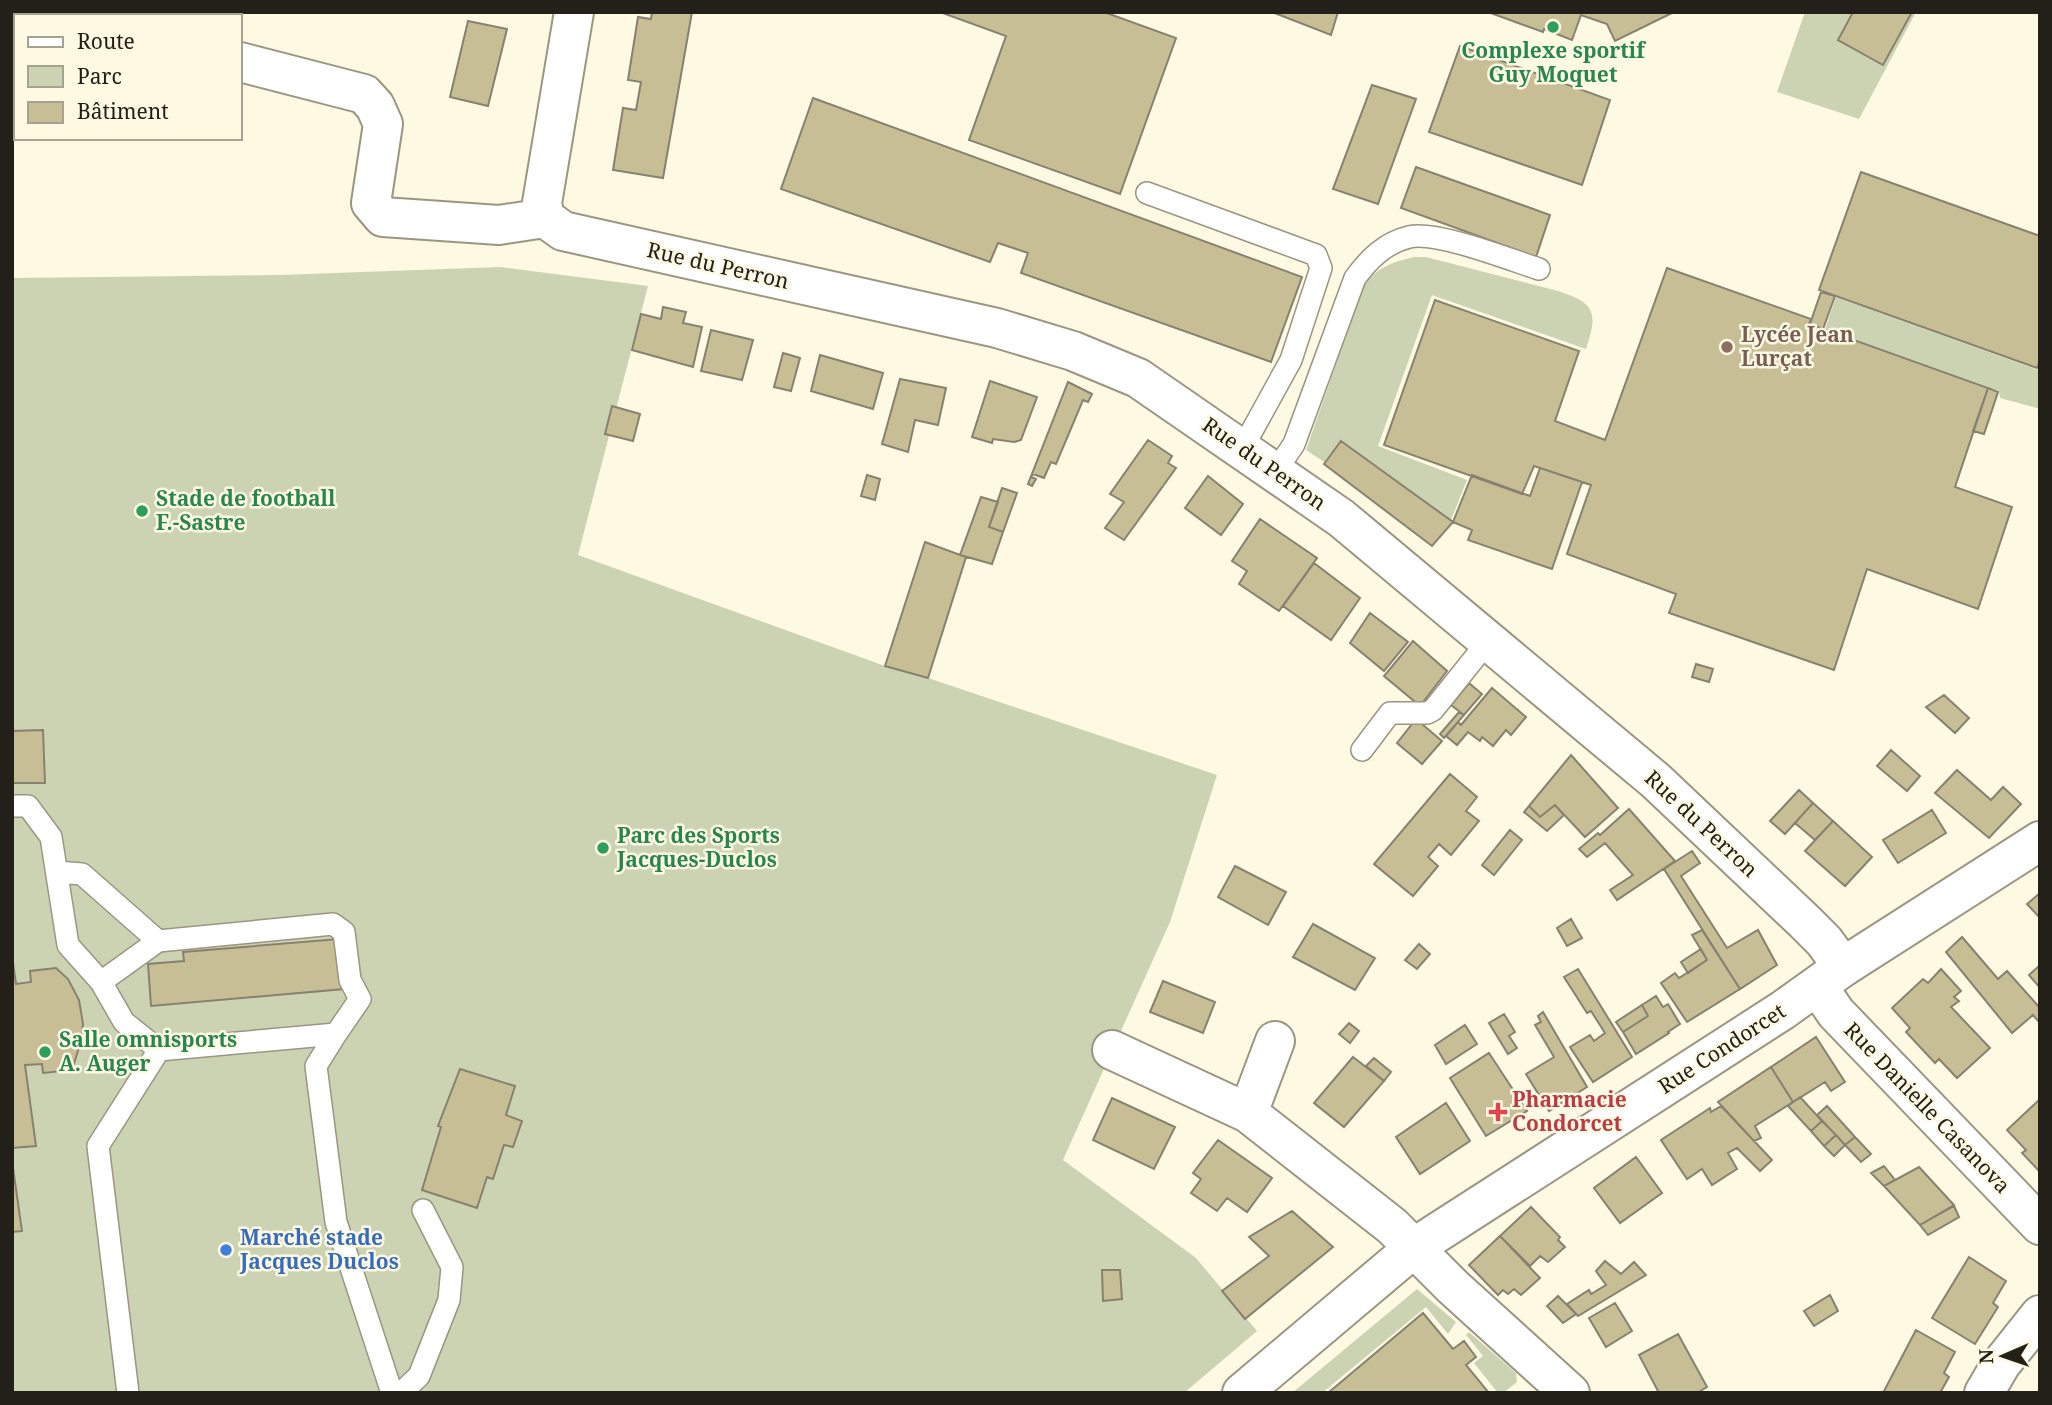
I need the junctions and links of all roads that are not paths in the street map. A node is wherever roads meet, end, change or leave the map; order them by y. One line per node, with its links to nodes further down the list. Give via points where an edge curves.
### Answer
1 (574, 12): 4 (street, via 542,204)
2 (242, 63): 4 (street, via 364,94 383,124 371,203 383,216 499,225)
3 (1147, 193): 6 (lane, via 1316,255 1321,268 1291,360)
4 (545, 218): 6 (street, Rue du Perron, via 563,231 998,328 1073,351 1138,378)
5 (1539, 269): 7 (lane, via 1434,237 1412,236 1371,257 1355,278 1294,444)
6 (1242, 449): 7 (street, Rue du Perron)
7 (1275, 472): 8 (street, Rue du Perron, via 1341,518)
8 (1489, 640): 9 (lane, via 1433,710 1390,713); 14 (street, Rue du Perron, via 1671,794 1805,922 1824,942)
9 (1362, 750)
10 (12, 806): 12 (lane, via 28,806 51,837)
11 (2040, 841): 14 (street, Rue Condorcet)
12 (57, 872): 13 (lane, via 82,874); 15 (lane, via 68,945)
13 (158, 941): 15 (lane); 16 (lane, via 334,924 344,932 350,980 360,999)
14 (1830, 977): 22 (street, Rue Danielle Casanova, via 1836,1013); 23 (street, Rue Condorcet)
15 (101, 982): 18 (lane, via 124,1022)
16 (335, 1034): 18 (lane); 26 (lane, via 316,1066 336,1222)
17 (1275, 1041): 20 (street)
18 (159, 1050): 25 (lane, via 98,1146)
19 (1112, 1050): 20 (street)
20 (1248, 1113): 23 (street)
21 (423, 1210): 27 (lane, via 452,1267 449,1300 419,1377)
22 (2040, 1225)
23 (1415, 1247): 28 (street, Rue Condorcet); 29 (street)
24 (2040, 1315): 30 (street)
25 (128, 1393)
26 (392, 1393)
27 (401, 1393)
28 (1242, 1393)
29 (1570, 1393)
30 (1984, 1393)

